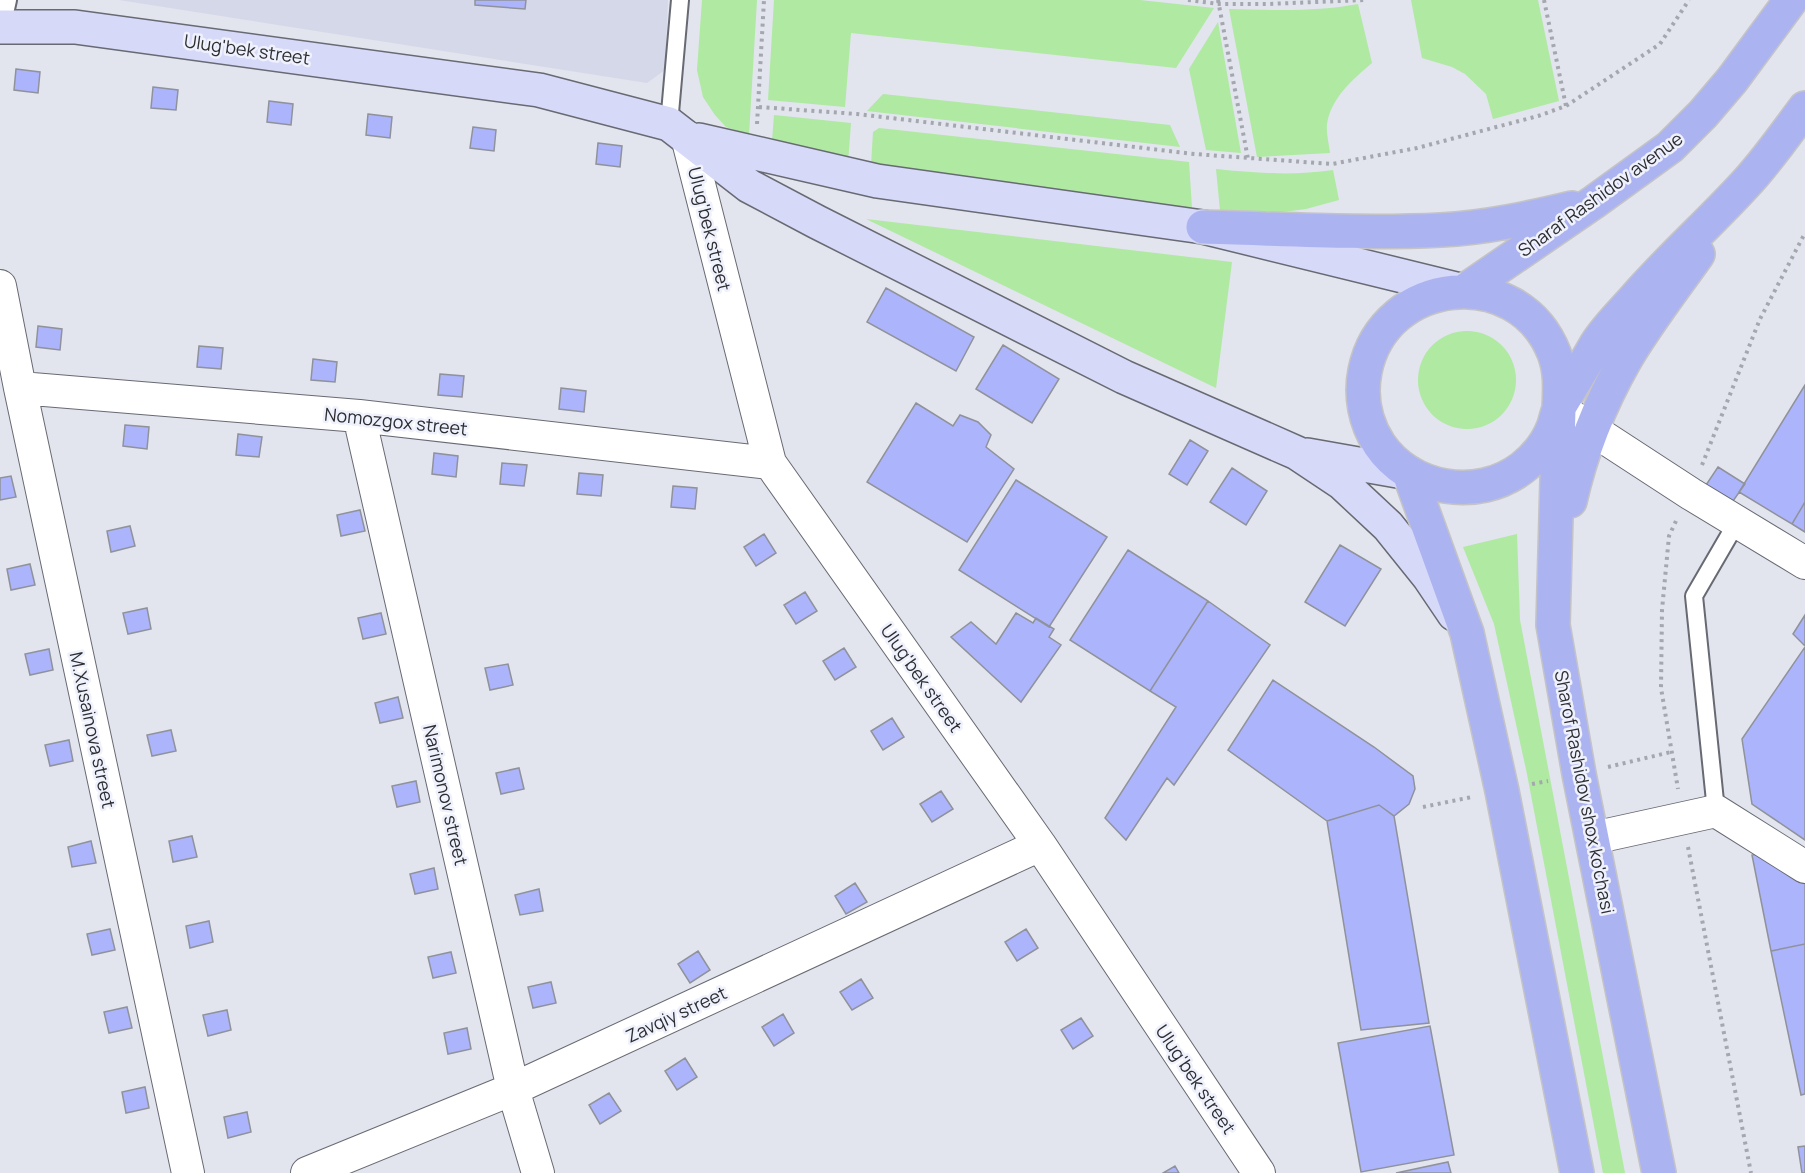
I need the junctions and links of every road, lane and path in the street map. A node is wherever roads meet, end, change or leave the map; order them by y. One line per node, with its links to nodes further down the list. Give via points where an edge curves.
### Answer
1 (680, 0): 14 (lane)
2 (764, 0): 12 (path)
3 (1188, 0): 9 (path)
4 (1364, 0): 8 (path)
5 (1544, 0): 11 (path)
6 (1689, 0): 11 (path, via 1660,44)
7 (1791, 0): 18 (main road, Sharaf Rashidov avenue, via 1703,114 1670,147)
8 (1309, 1): 9 (path)
9 (1219, 2): 16 (path)
10 (3, 18): 14 (main road, Ulug'bek street, via 539,90)
11 (1566, 106): 16 (path, via 1417,148 1332,164)
12 (759, 107): 15 (path); 16 (path, via 857,114)
13 (1805, 108): 17 (main road)
14 (678, 131): 15 (main road); 26 (main road, via 749,186 816,222 1124,377); 27 (street, Ulug'bek street)
15 (755, 154): 19 (main road, via 877,181)
16 (1248, 159)
17 (1749, 180): 23 (main road, via 1667,262 1603,334); 25 (main road, via 1625,359)
18 (1594, 202): 19 (main road, via 1528,219 1443,230); 21 (main road, Sharaf Rashidov avenue)
19 (1203, 226): 21 (main road)
20 (0, 286): 22 (street, M.Xusainova street)
21 (1464, 291): 23 (main road, Sharof Rashidov shox ko'chasi, via 1492,296 1518,308 1539,327 1558,370); 28 (main road, Sharof Rashidov shox ko'chasi, via 1443,292 1404,309 1388,324 1367,361 1363,392 1369,424 1392,460)
22 (20, 388): 24 (street, Nomozgoх street); 38 (street, M.Xusainova street)
23 (1559, 408): 25 (street); 28 (main road, Sharof Rashidov shox ko'chasi, via 1539,451 1522,468 1501,480 1478,487 1454,488); 31 (main road, Sharof Rashidov shox ko'chasi)
24 (359, 416): 27 (street, Nomozgoх street); 37 (street, Narimonov street)
25 (1592, 429): 29 (street); 31 (main road, via 1578,465 1563,536)
26 (1297, 453): 28 (main road); 32 (main road, via 1342,483 1388,525)
27 (771, 463): 35 (street, Ulug'bek street)
28 (1409, 473): 32 (main road, Sharof Rashidov shox ko'chasi)
29 (1737, 522): 30 (street); 33 (lane, via 1694,596)
30 (1805, 563)
31 (1553, 625): 34 (main road, Sharof Rashidov shox ko'chasi)
32 (1467, 633): 42 (main road, Sharof Rashidov shox ko'chasi)
33 (1716, 811): 34 (street); 36 (street)
34 (1593, 838): 43 (main road, Sharof Rashidov shox ko'chasi)
35 (1040, 845): 37 (street, Zavqiy street); 41 (street, Ulug'bek street)
36 (1805, 867)
37 (513, 1089): 39 (street, Zavqiy street); 40 (street, Narimonov street)
38 (188, 1173)
39 (307, 1173)
40 (538, 1173)
41 (1259, 1173)
42 (1577, 1173)
43 (1659, 1173)

